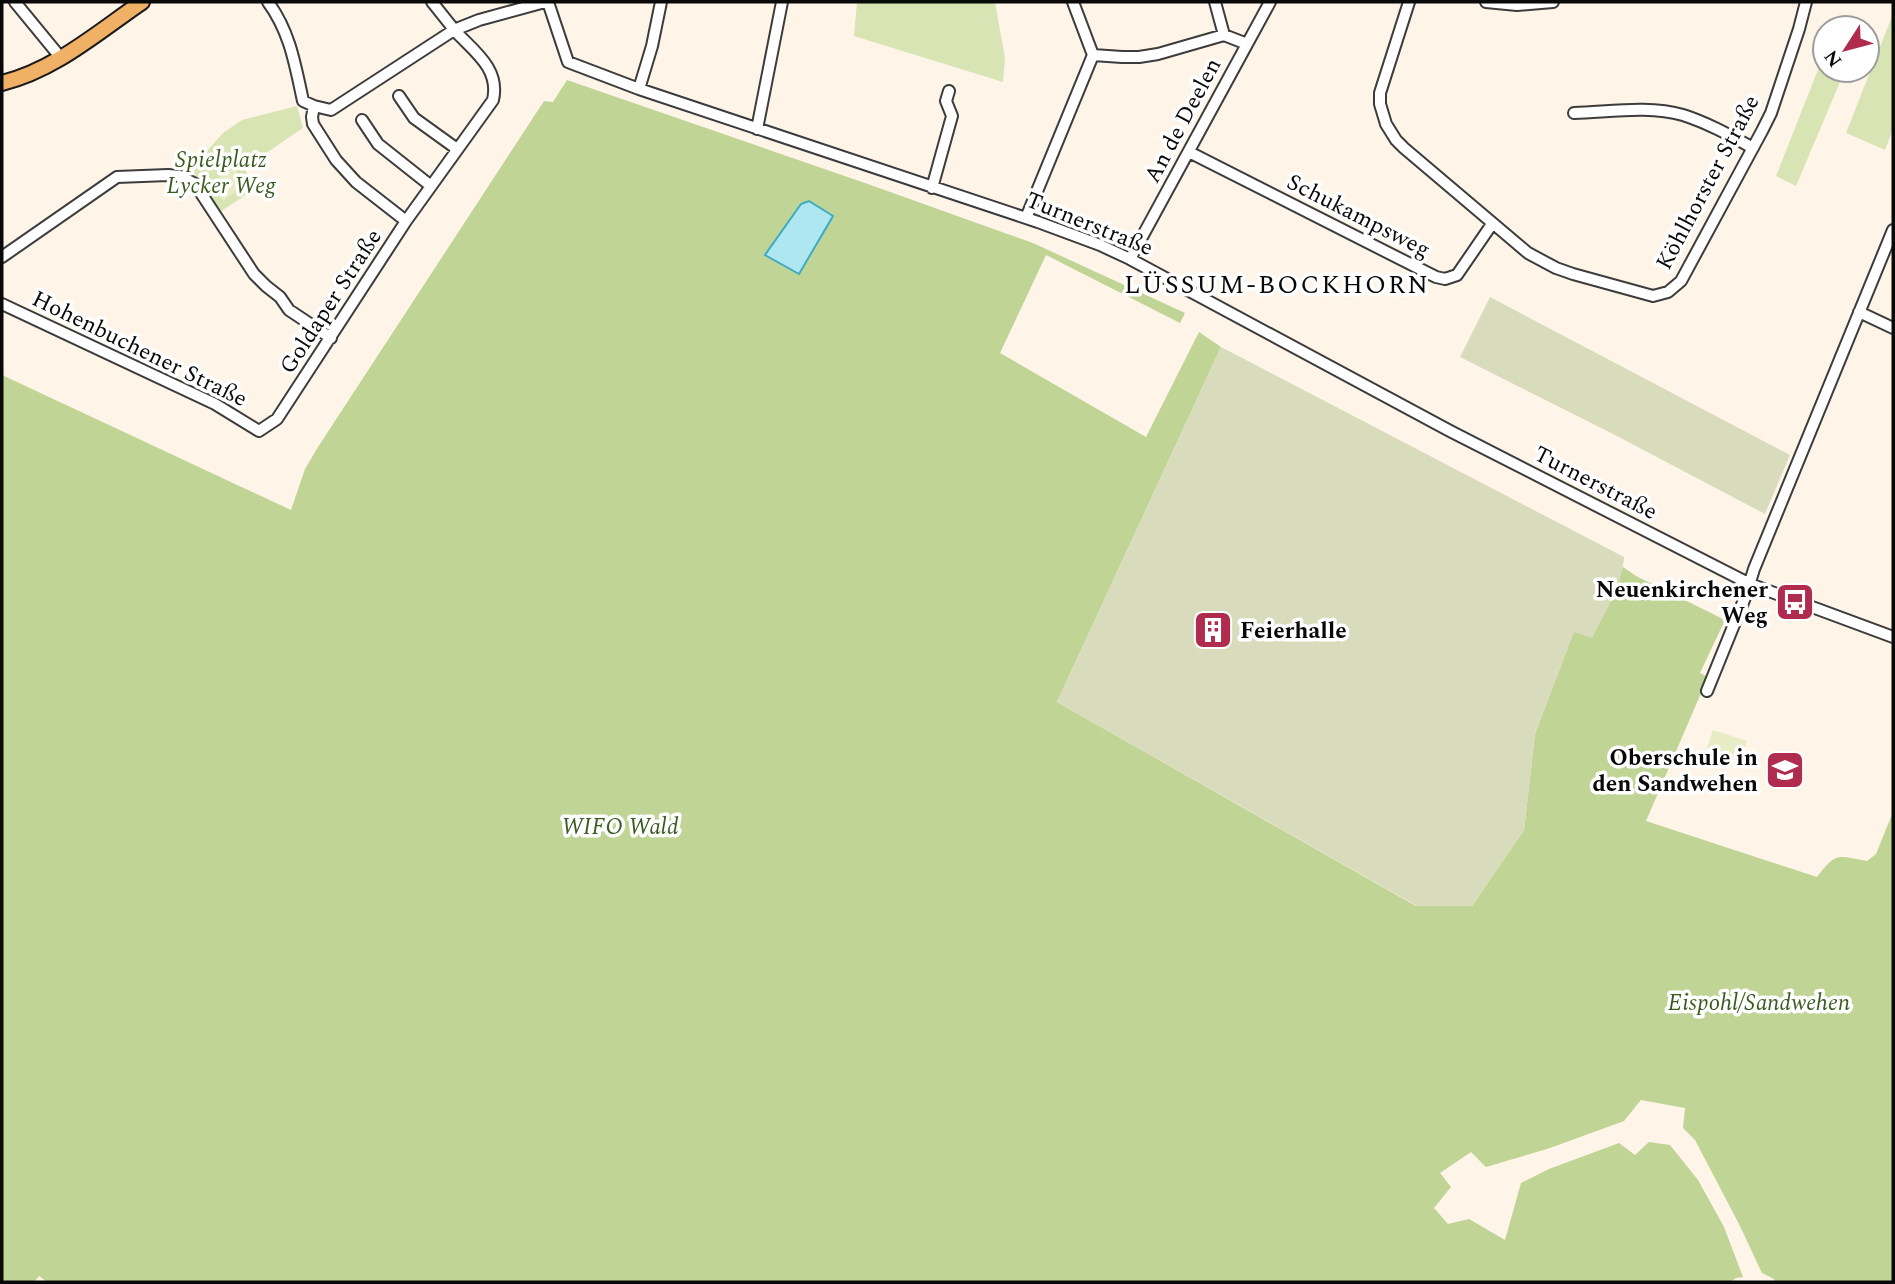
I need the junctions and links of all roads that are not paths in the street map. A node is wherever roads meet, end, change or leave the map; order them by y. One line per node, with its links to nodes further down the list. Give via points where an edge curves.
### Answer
1 (15, 2): 19 (street)
2 (142, 2): 19 (main road)
3 (268, 2): 24 (street, via 283,24 303,101)
4 (432, 2): 15 (street, Goldaper Straße)
5 (546, 2): 15 (street); 21 (street, Turnerstraße, via 568,62)
6 (661, 2): 21 (street)
7 (782, 2): 27 (street)
8 (1073, 2): 18 (street)
9 (1215, 2): 16 (street)
10 (1270, 2): 17 (street, An de Deelen)
11 (1409, 2): 35 (street, Köhlhorster Straße, via 1382,85 1383,116 1404,148)
12 (1486, 2): 13 (street)
13 (1553, 2)
14 (1806, 2): 28 (street, Köhlhorster Straße, via 1771,113)
15 (454, 30): 24 (street, via 337,107); 29 (street, Goldaper Straße, via 487,64 495,91)
16 (1224, 35): 17 (street); 18 (street, via 1148,55)
17 (1247, 44): 30 (street, An de Deelen)
18 (1093, 55): 33 (street)
19 (61, 58): 20 (main road, via 35,73)
20 (2, 83)
21 (639, 89): 27 (street, Turnerstraße)
22 (949, 91): 32 (street, via 946,101 952,116)
23 (399, 96): 29 (street, via 414,118)
24 (314, 106): 34 (street, via 313,124 337,160 356,182)
25 (1574, 113): 28 (street, via 1645,110 1681,115)
26 (362, 120): 31 (street, via 378,144)
27 (757, 128): 32 (street, Turnerstraße)
28 (1753, 148): 35 (street, Köhlhorster Straße, via 1681,281 1660,295 1556,268 1528,253)
29 (457, 149): 31 (street, Goldaper Straße)
30 (1189, 152): 35 (street, Schukampsweg, via 1436,277 1457,275); 38 (street, An de Deelen)
31 (432, 186): 34 (street, Goldaper Straße)
32 (932, 188): 33 (street, Turnerstraße)
33 (1026, 218): 38 (street, Turnerstraße)
34 (406, 221): 42 (street, Goldaper Straße)
35 (1492, 224)
36 (1893, 230): 40 (street)
37 (2, 257): 42 (street, via 117,177 180,176 195,184 252,271 289,310)
38 (1130, 258): 44 (street, Turnerstraße, via 1450,431)
39 (2, 304): 43 (street, Hohenbuchener Straße, via 215,404)
40 (1859, 312): 41 (street); 44 (street)
41 (1893, 328)
42 (331, 338): 43 (street, Goldaper Straße, via 277,419)
43 (259, 431)
44 (1750, 584): 45 (street, Turnerstraße); 46 (street)
45 (1893, 636)
46 (1707, 691)

